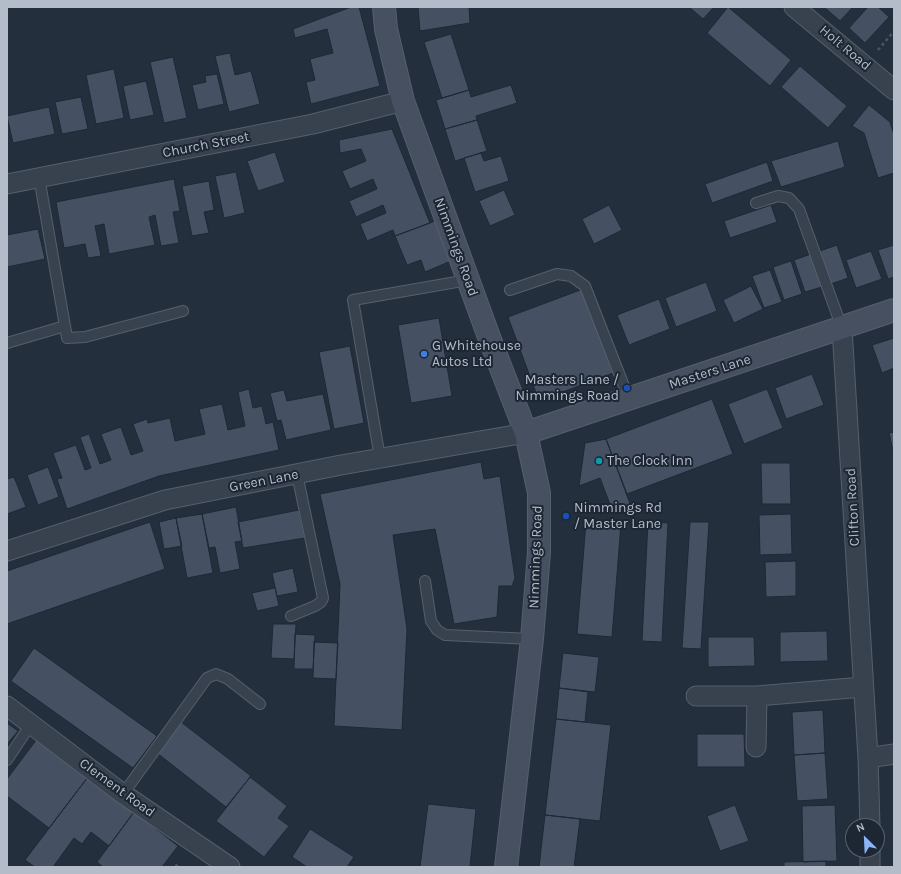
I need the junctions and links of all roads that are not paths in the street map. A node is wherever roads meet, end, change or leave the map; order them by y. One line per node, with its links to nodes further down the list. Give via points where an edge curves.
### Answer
1 (384, 7): 4 (main road, Nimmings Road, via 386,29)
2 (794, 7): 3 (street, Holt Road)
3 (894, 90)
4 (403, 100): 5 (street, Church Street, via 313,124); 8 (main road, Nimmings Road)
5 (39, 177): 6 (street, Church Street); 12 (lane)
6 (7, 184)
7 (756, 203): 13 (lane, via 778,196 789,198 799,209)
8 (468, 280): 16 (main road, Nimmings Road); 17 (lane, via 353,300)
9 (510, 290): 15 (lane, via 557,274 571,276 586,286)
10 (894, 310): 13 (main road, Masters Lane)
11 (182, 311): 12 (lane, via 85,337 67,338)
12 (65, 326): 14 (lane)
13 (842, 328): 15 (main road, Masters Lane); 23 (street, Clifton Road)
14 (7, 343)
15 (629, 399): 16 (main road, Masters Lane)
16 (526, 433): 17 (street, Green Lane); 22 (main road, Nimmings Road, via 538,493 539,552)
17 (380, 458): 18 (street, Green Lane)
18 (298, 474): 19 (street, Green Lane, via 165,500); 21 (lane, via 323,598 315,606)
19 (7, 551)
20 (425, 581): 22 (lane, via 431,621 437,630 445,635)
21 (291, 616)
22 (532, 639): 36 (main road, Nimmings Road)
23 (863, 687): 25 (street); 31 (street, Clifton Road)
24 (696, 696): 25 (street)
25 (757, 696): 29 (street)
26 (260, 704): 33 (lane, via 228,679 216,674 207,678)
27 (7, 706): 28 (street, Clement Road)
28 (32, 724): 32 (lane); 33 (street, Clement Road)
29 (756, 747)
30 (894, 754): 31 (street)
31 (868, 758): 34 (street, Clifton Road)
32 (7, 760)
33 (123, 794): 35 (street, Clement Road)
34 (870, 818)
35 (230, 867)
36 (506, 867)

